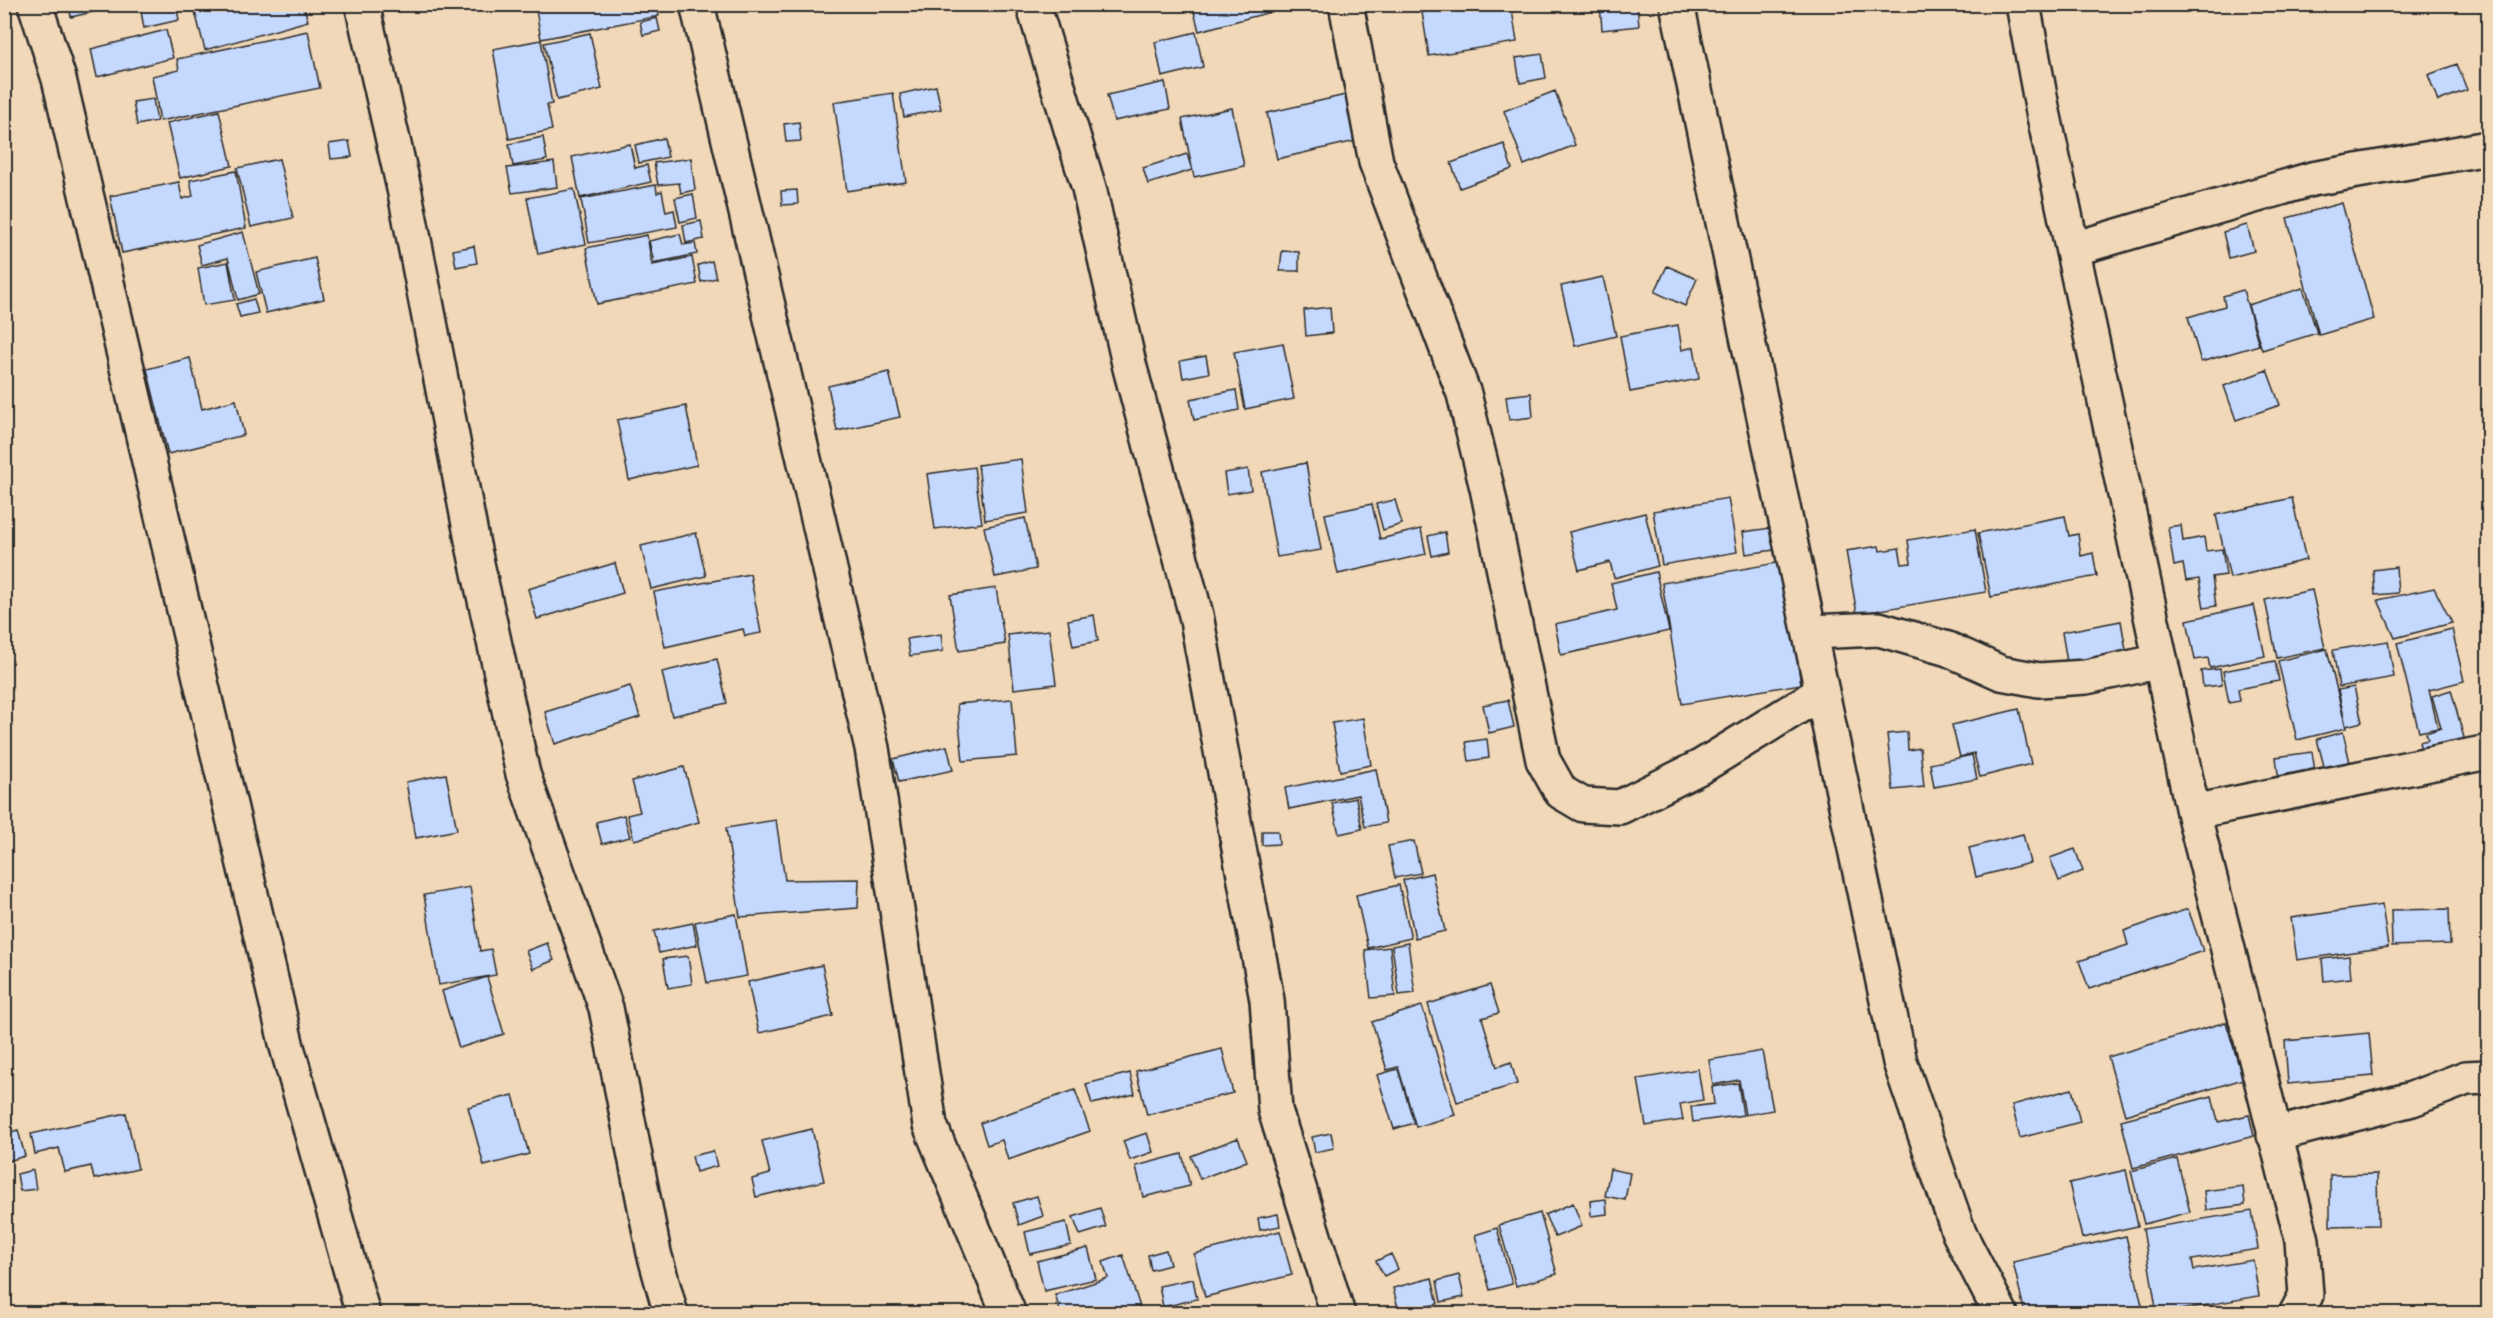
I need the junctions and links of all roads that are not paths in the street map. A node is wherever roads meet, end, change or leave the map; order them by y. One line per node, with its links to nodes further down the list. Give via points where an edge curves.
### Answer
1 (35, 4): 17 (street, via 58,79 287,1047)
2 (362, 4): 18 (street, via 405,193 473,545 523,774 606,1008 654,1253)
3 (697, 4): 19 (street, via 872,748 930,1125)
4 (1033, 4): 20 (street, via 1089,188 1130,368 1196,615 1268,1000 1275,1110)
5 (1346, 4): 12 (street, via 1376,162 1464,394 1543,760 1561,792 1583,805 1620,807 1702,766)
6 (1677, 4): 10 (street)
7 (2023, 4): 9 (street)
8 (2488, 148): 9 (street, via 2312,179)
9 (2073, 249): 11 (street)
10 (1811, 632): 11 (street, via 1879,629 1948,649 2001,673 2039,681 2086,677); 12 (street)
11 (2161, 661): 14 (street)
12 (1822, 692): 21 (street, via 1900,1062 1959,1233)
13 (2488, 752): 14 (street)
14 (2193, 812): 16 (street)
15 (2488, 1077): 16 (street, via 2466,1078 2412,1099)
16 (2274, 1135): 22 (street, via 2302,1240 2306,1295)
17 (363, 1314)
18 (671, 1314)
19 (1009, 1314)
20 (1338, 1314)
21 (2001, 1314)
22 (2296, 1314)

